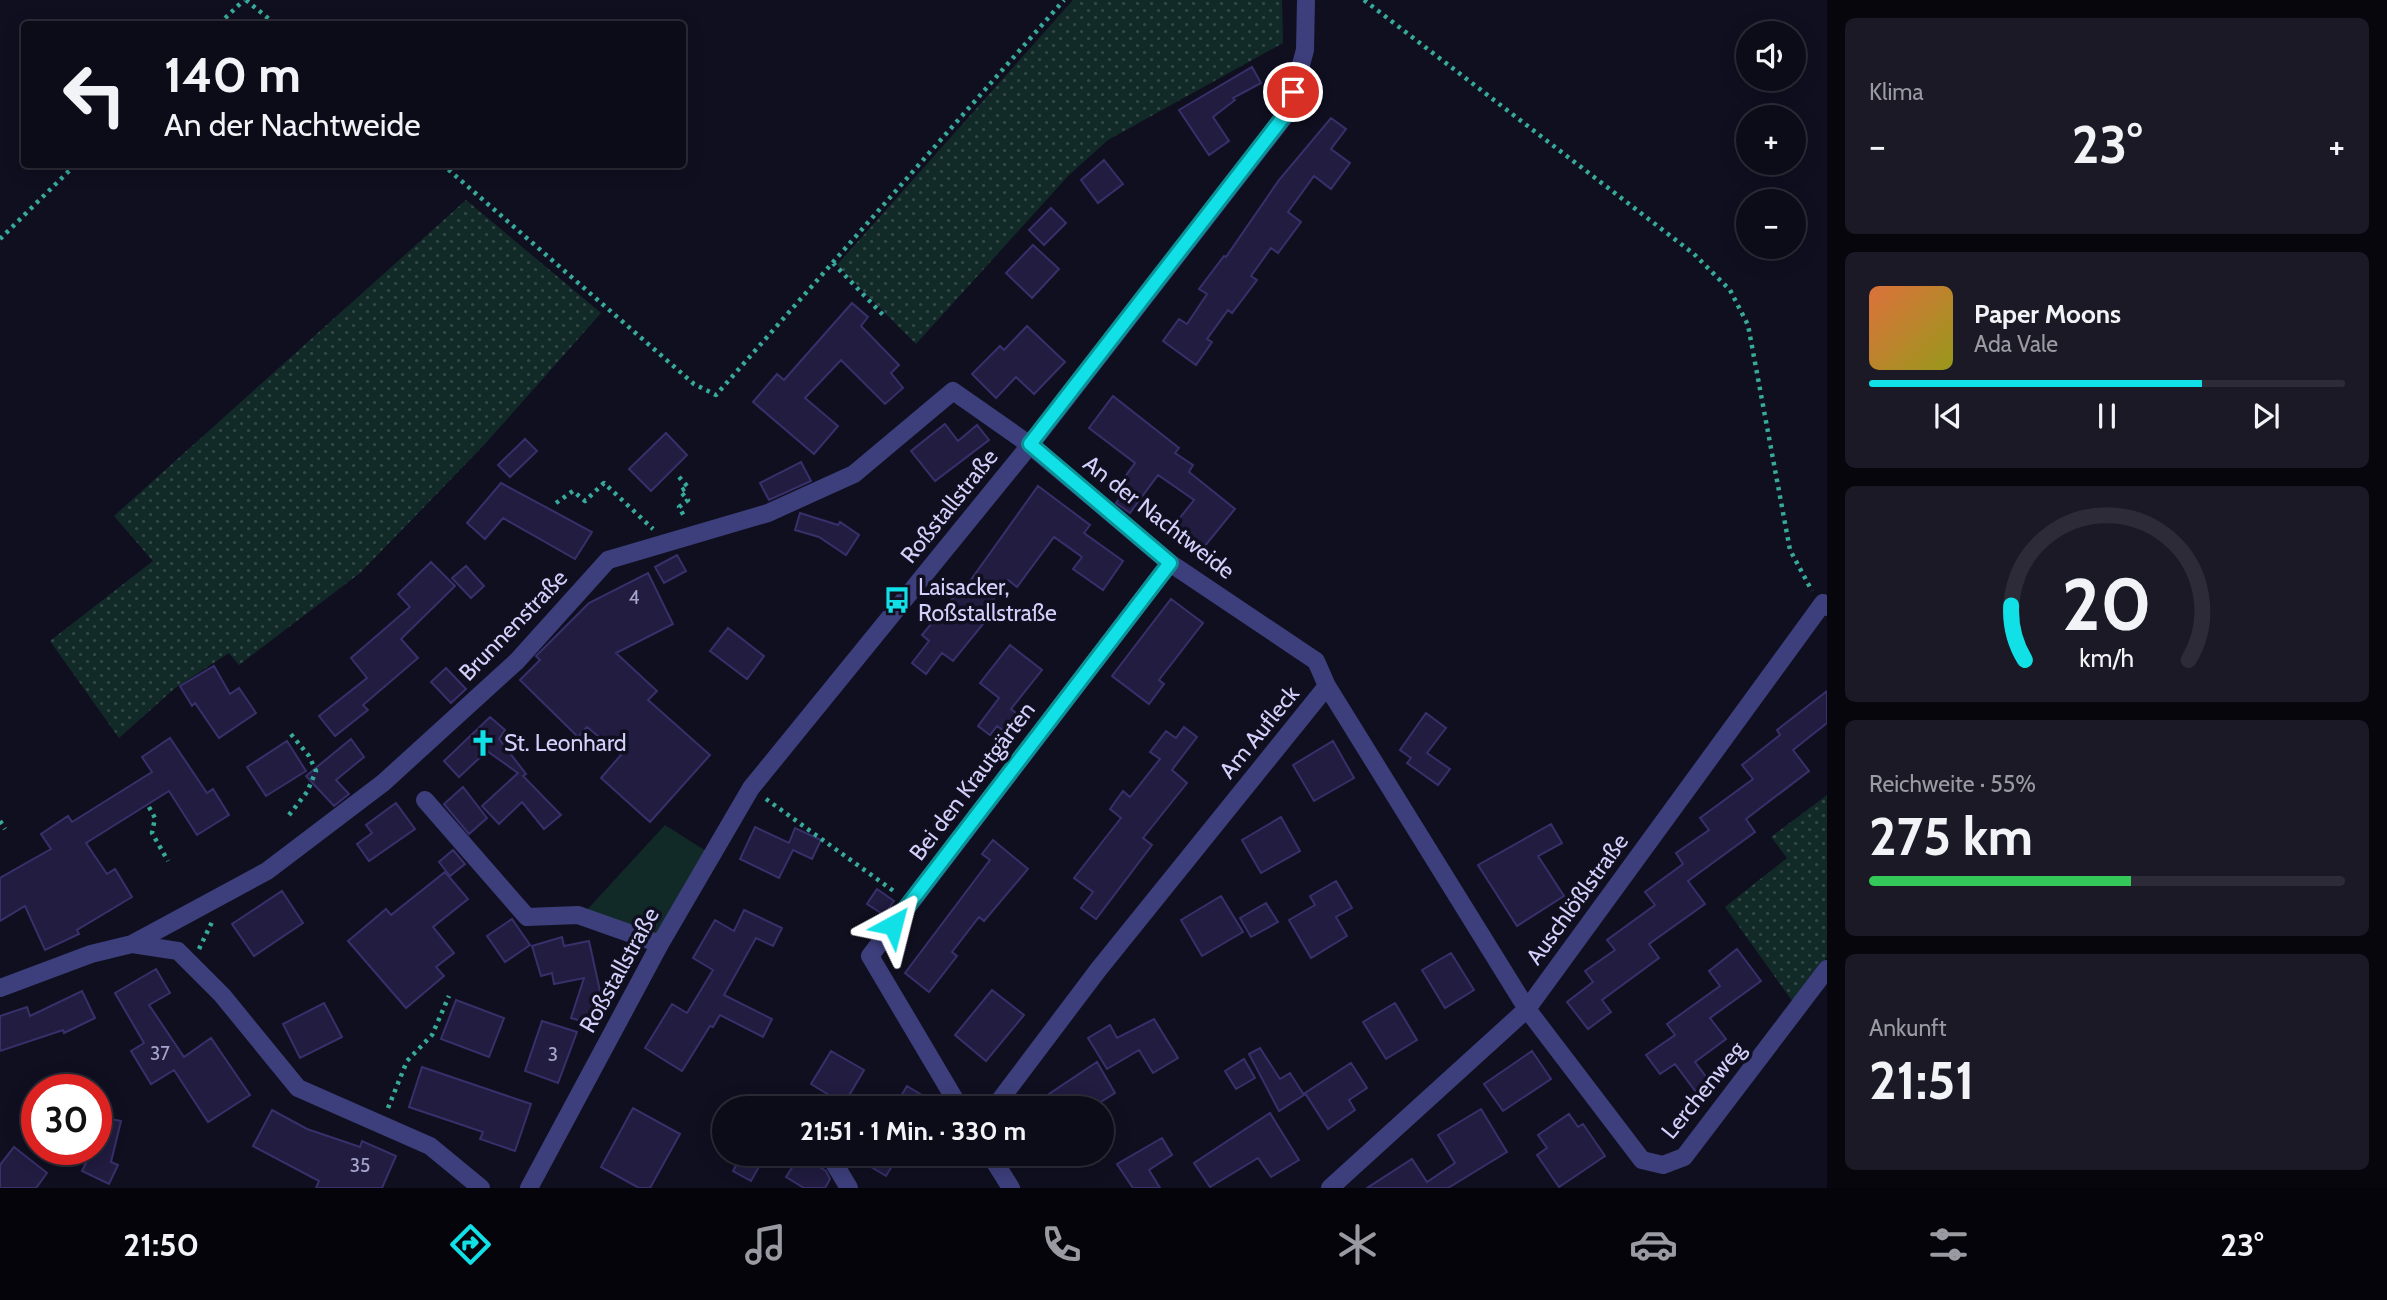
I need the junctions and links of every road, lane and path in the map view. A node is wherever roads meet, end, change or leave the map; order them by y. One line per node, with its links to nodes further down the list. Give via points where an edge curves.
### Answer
1 (245, 0): 5 (path); 6 (path)
2 (1064, 0): 10 (path)
3 (1306, 0): 13 (street, Roßstallstraße, via 1305,50 1288,111)
4 (1364, 0): 19 (path, via 1694,254 1730,290 1754,345 1790,550 1809,587)
5 (222, 21)
6 (271, 21)
7 (72, 168): 9 (path)
8 (447, 168): 10 (path, via 694,384 716,395)
9 (0, 239)
10 (833, 263): 11 (path)
11 (884, 316)
12 (953, 391): 13 (street, An der Nachtweide); 29 (street, Brunnenstraße, via 854,474 768,513 608,560 510,668 383,783 267,871)
13 (1030, 444): 18 (street, An der Nachtweide); 22 (street, Roßstallstraße)
14 (679, 477): 16 (path, via 688,487 680,491 688,499 679,507)
15 (556, 503): 17 (path, via 573,491 585,500 604,483)
16 (685, 518)
17 (657, 534)
18 (1170, 563): 20 (street, An der Nachtweide, via 1317,661); 30 (street, Bei den Krautgärten)
19 (1825, 605): 37 (street, Auschlößlstraße)
20 (1327, 686): 37 (street, Am Aufleck); 39 (street, Am Aufleck, via 1098,970)
21 (290, 733): 25 (path, via 316,771)
22 (751, 788): 30 (path); 32 (street, Roßstallstraße)
23 (425, 800): 32 (street, via 527,917 578,915)
24 (149, 807): 28 (path, via 155,818 152,832)
25 (289, 815)
26 (0, 821): 27 (path)
27 (5, 830)
28 (168, 862)
29 (226, 893): 31 (street, Brunnenstraße); 33 (path)
30 (910, 903): 38 (street, Bei den Krautgärten, via 870,956)
31 (132, 944): 33 (street, via 178,951); 35 (street)
32 (660, 944): 44 (street, Roßstallstraße)
33 (191, 964): 40 (street, via 298,1088)
34 (1827, 969): 37 (street, Lerchenweg, via 1684,1157 1663,1165 1643,1160)
35 (0, 988)
36 (449, 996): 40 (path, via 432,1035 407,1061)
37 (1527, 1009): 47 (street, Auschlößlstraße)
38 (953, 1096)
39 (1003, 1096)
40 (382, 1125): 43 (street, via 430,1146)
41 (836, 1166): 45 (street)
42 (997, 1166): 46 (street)
43 (481, 1188)
44 (529, 1188)
45 (849, 1188)
46 (1011, 1188)
47 (1330, 1188)

